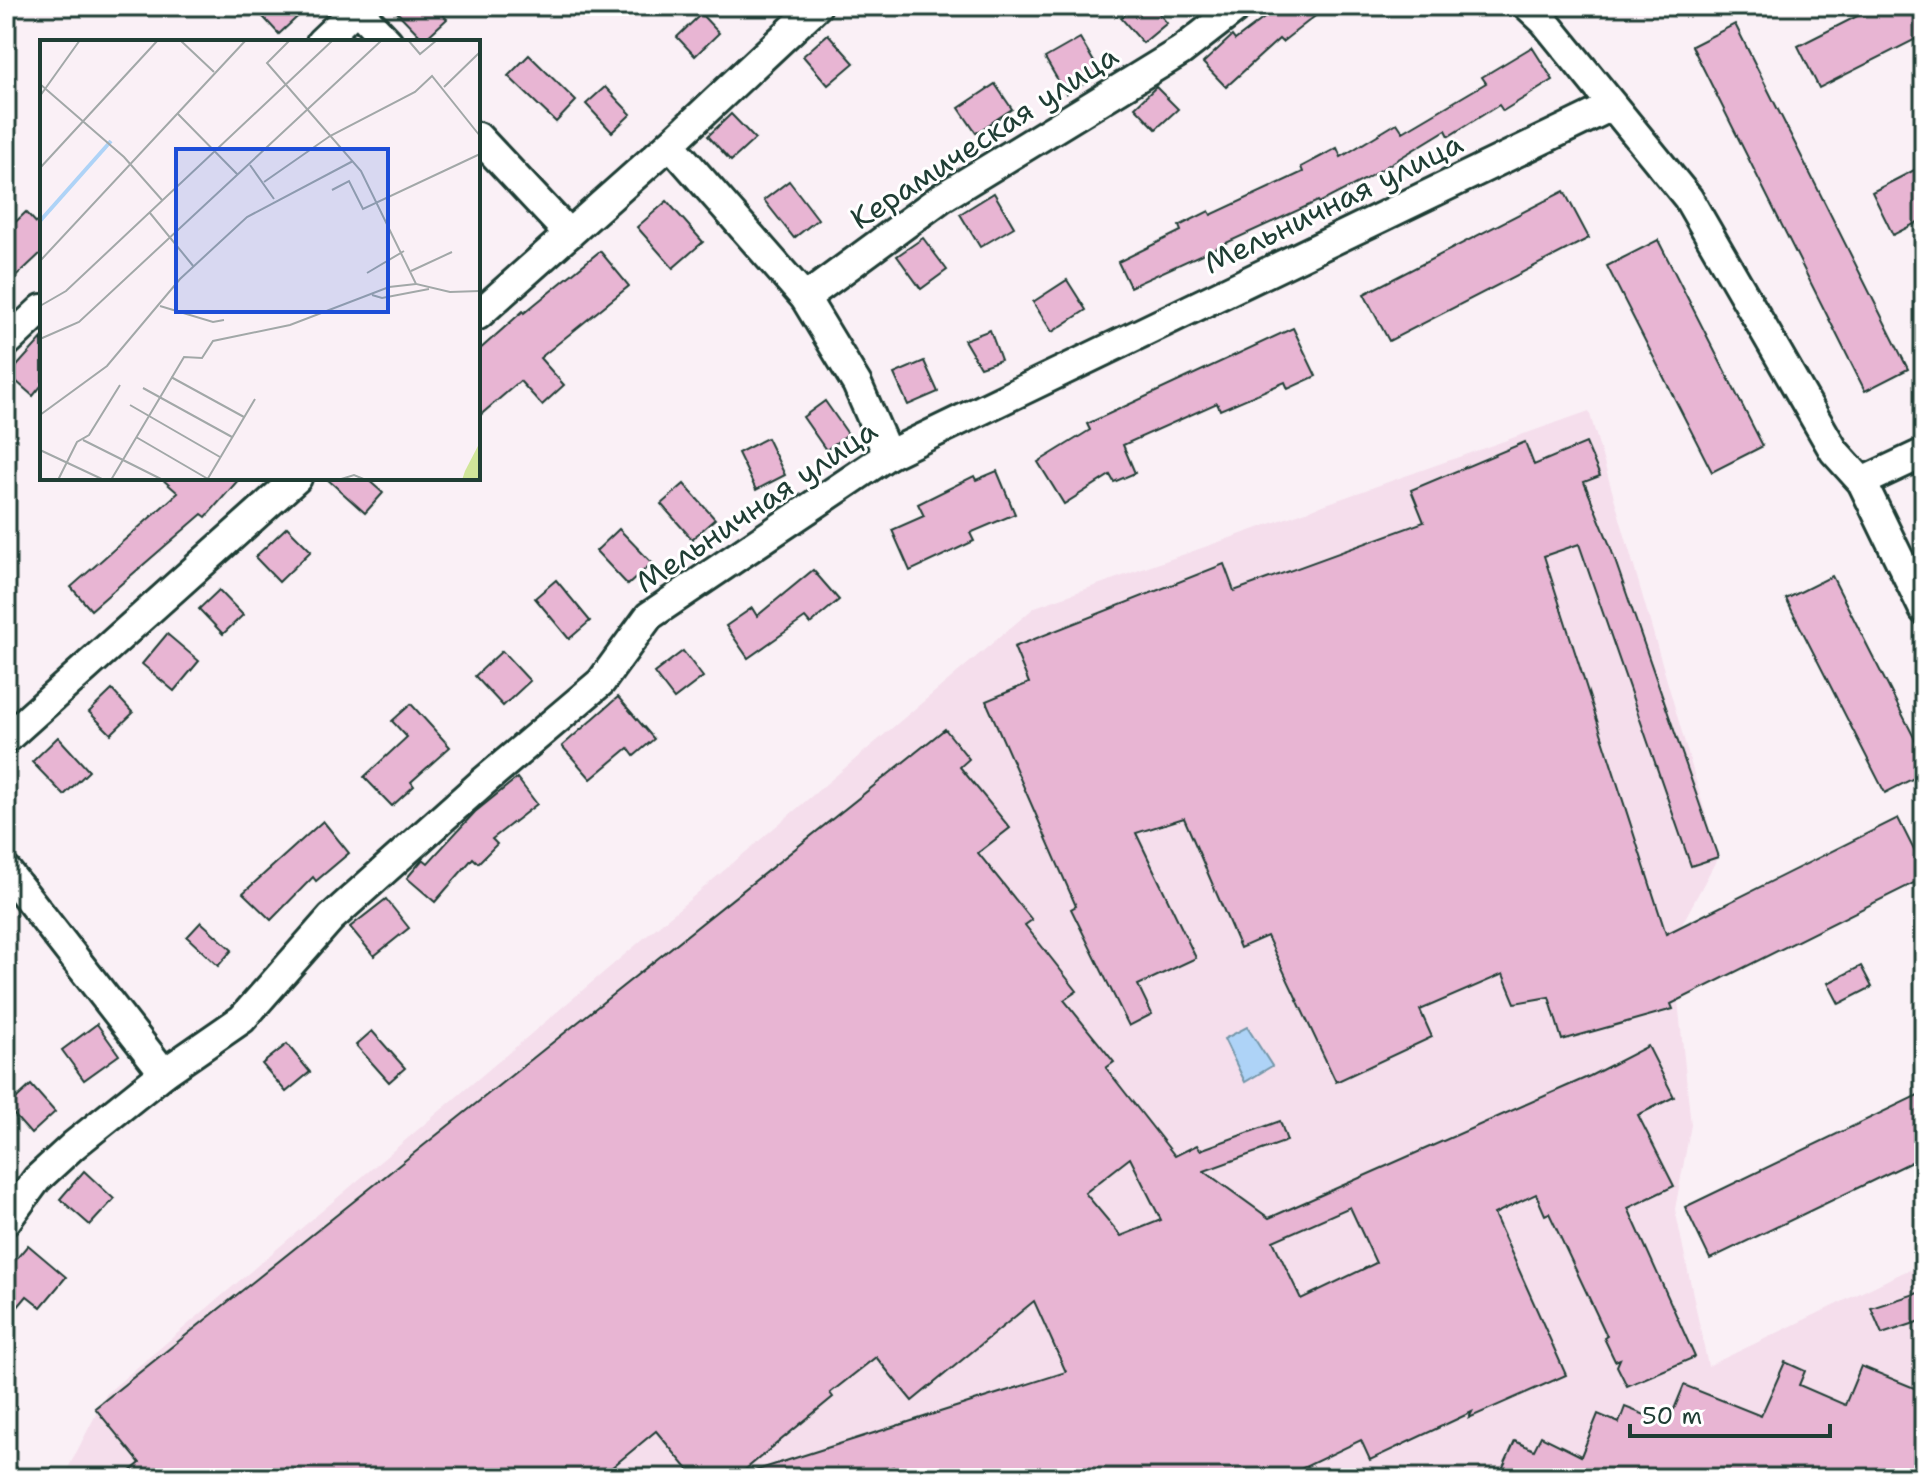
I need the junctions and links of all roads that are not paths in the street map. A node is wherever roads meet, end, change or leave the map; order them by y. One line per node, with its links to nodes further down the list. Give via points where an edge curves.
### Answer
1 (817, 6): 9 (street)
2 (1239, 6): 11 (street, Керамическая улица, via 1181,51 941,198)
3 (1528, 6): 7 (street)
4 (356, 7): 5 (street); 6 (street)
5 (323, 40)
6 (386, 40)
7 (1612, 106): 16 (street, Мельничная улица); 18 (street, via 1688,198 1834,451)
8 (480, 139): 10 (street)
9 (670, 144): 10 (street); 11 (street)
10 (569, 234): 13 (street)
11 (805, 298): 16 (street, via 857,384)
12 (40, 311): 14 (street)
13 (480, 313)
14 (6, 343)
15 (1924, 453): 18 (street)
16 (888, 455): 22 (street, Мельничная улица, via 649,616 601,682 331,918 242,1019)
17 (295, 480): 20 (street)
18 (1862, 482): 19 (street)
19 (1924, 610)
20 (6, 739)
21 (6, 870): 22 (street)
22 (164, 1073): 23 (street, Мельничная улица, via 37,1179)
23 (6, 1221)

